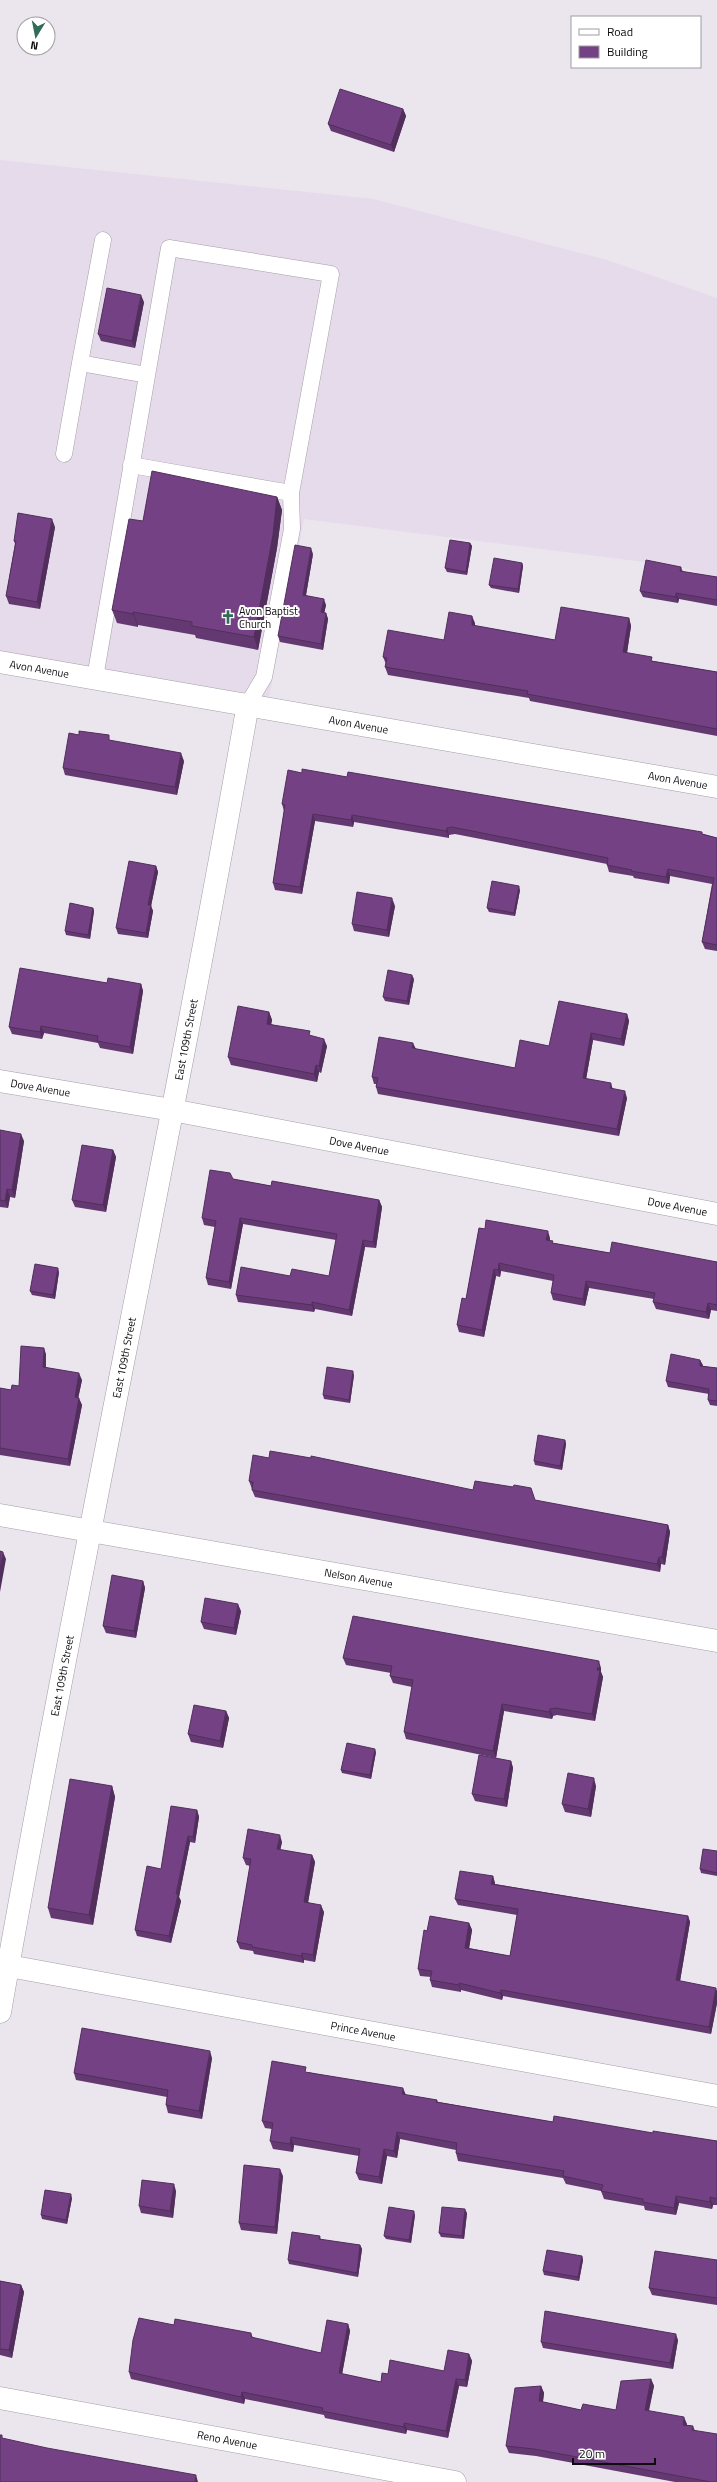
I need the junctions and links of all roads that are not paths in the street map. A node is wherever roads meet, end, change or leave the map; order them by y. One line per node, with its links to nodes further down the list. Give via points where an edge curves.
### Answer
1 (103, 240): 2 (lane)
2 (80, 363): 3 (lane); 4 (lane)
3 (147, 375): 5 (lane); 6 (lane, via 169,248 331,274)
4 (64, 454)
5 (131, 465): 6 (lane); 8 (lane)
6 (291, 493): 9 (lane, via 292,529 264,678)
7 (0, 662): 8 (street, Avon Avenue)
8 (95, 678): 9 (street, Avon Avenue)
9 (248, 704): 10 (street, Avon Avenue); 12 (street, East 109th Street)
10 (717, 787)
11 (0, 1081): 12 (street, Dove Avenue)
12 (172, 1110): 13 (street, Dove Avenue); 15 (street, East 109th Street)
13 (717, 1214)
14 (0, 1515): 15 (street, Nelson Avenue)
15 (89, 1531): 16 (street, Nelson Avenue); 17 (street, East 109th Street)
16 (717, 1641)
17 (5, 1974): 18 (street, East 109th Street); 19 (street, Prince Avenue)
18 (0, 2012)
19 (717, 2096)
20 (0, 2398): 21 (street, Reno Avenue)
21 (454, 2482)

